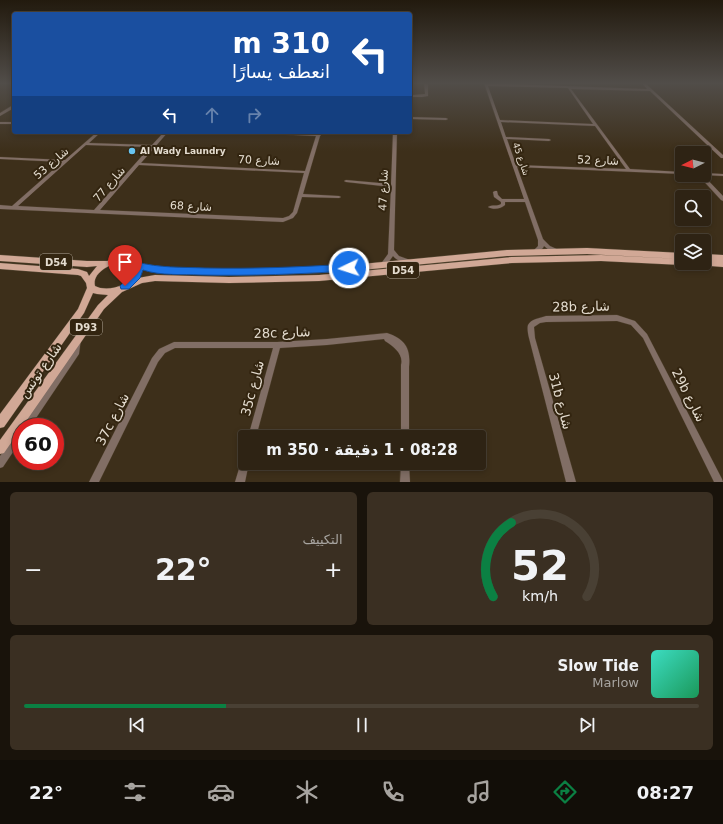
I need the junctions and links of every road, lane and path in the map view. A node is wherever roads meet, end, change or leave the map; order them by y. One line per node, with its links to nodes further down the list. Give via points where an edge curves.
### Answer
1 (493, 105): 8 (street, شارع 45)
2 (582, 105): 11 (street)
3 (668, 105): 20 (street)
4 (12, 107): 5 (street)
5 (0, 115)
6 (412, 118): 7 (street)
7 (446, 119)
8 (499, 121): 11 (street); 16 (street, شارع 45)
9 (0, 122): 10 (street)
10 (12, 123)
11 (596, 125): 25 (street)
12 (97, 134): 18 (street, شارع 53)
13 (164, 134): 19 (street, شارع 77)
14 (319, 134): 26 (street, شارع 68)
15 (395, 134): 32 (street, شارع 47)
16 (504, 138): 17 (street); 24 (street, شارع 45)
17 (549, 140)
18 (86, 144): 19 (street); 22 (street, شارع 53)
19 (154, 146): 23 (street, شارع 77)
20 (723, 157)
21 (0, 158): 22 (street)
22 (66, 161): 41 (street, شارع 53)
23 (138, 164): 26 (street, شارع 70); 42 (street, شارع 77)
24 (514, 166): 25 (street, شارع 52); 38 (street, شارع 45)
25 (628, 171): 27 (street, شارع 52)
26 (307, 172): 34 (street, شارع 68)
27 (675, 173)
28 (711, 174): 29 (street)
29 (723, 175)
30 (346, 181): 32 (street)
31 (707, 182): 36 (street)
32 (393, 186): 44 (street, شارع 47)
33 (496, 192): 37 (street, via 496,196)
34 (300, 195): 35 (street); 42 (street, شارع 68, via 294,215 283,220)
35 (339, 197)
36 (723, 199)
37 (502, 200): 38 (street); 40 (street, via 502,206)
38 (526, 202): 43 (street, شارع 45)
39 (0, 206): 41 (street, شارع 68)
40 (491, 206)
41 (14, 207): 42 (street, شارع 68)
42 (96, 211)
43 (541, 240): 45 (street, via 541,247); 47 (street)
44 (391, 249): 54 (street, via 397,257); 58 (street, شارع 47, via 390,258)
45 (535, 252): 47 (main road, D54); 54 (main road, D54)
46 (633, 253): 47 (main road, D54, via 587,251); 48 (main road, D54); 51 (main road, via 602,254)
47 (558, 255): 51 (main road, D54); 62 (main road, D54, via 297,279 155,278 141,280)
48 (675, 256)
49 (711, 257): 52 (main road)
50 (0, 258): 53 (main road, D54, via 87,264)
51 (601, 258): 55 (main road, D54)
52 (723, 258)
53 (112, 262): 57 (main road, via 125,259); 61 (main road, شارع تونس, via 97,270 92,276)
54 (408, 262): 58 (main road, D54)
55 (675, 262)
56 (719, 264): 60 (street)
57 (137, 265): 58 (main road, D54, via 176,271 253,272); 62 (main road, شارع تونس, via 136,276)
58 (383, 265)
59 (0, 266): 61 (main road, D54, via 78,272 84,274)
60 (723, 267)
61 (91, 285): 62 (main road, via 95,291 106,293); 69 (main road, شارع تونس / D93, via 81,311)
62 (122, 288): 65 (main road, شارع تونس / D93, via 101,307)
63 (633, 323): 64 (street, 28b شارع, via 614,317 546,319); 81 (street, 29b شارع, via 645,336)
64 (531, 326): 80 (street, 31b شارع, via 531,335)
65 (78, 339): 68 (street, via 76,352); 73 (main road, شارع تونس / D93)
66 (277, 345): 67 (street, 28c شارع, via 189,345); 70 (street, 35c شارع); 71 (street, 28c شارع, via 376,338 387,339 400,345 405,367)
67 (166, 350): 77 (street, 37c شارع, via 152,368)
68 (31, 418)
69 (0, 423)
70 (254, 430)
71 (405, 430)
72 (12, 447): 74 (street)
73 (0, 449)
74 (0, 464)
75 (243, 470): 78 (street)
76 (405, 470): 79 (street)
77 (94, 482)
78 (240, 482)
79 (405, 482)
80 (571, 482)
81 (719, 482)

